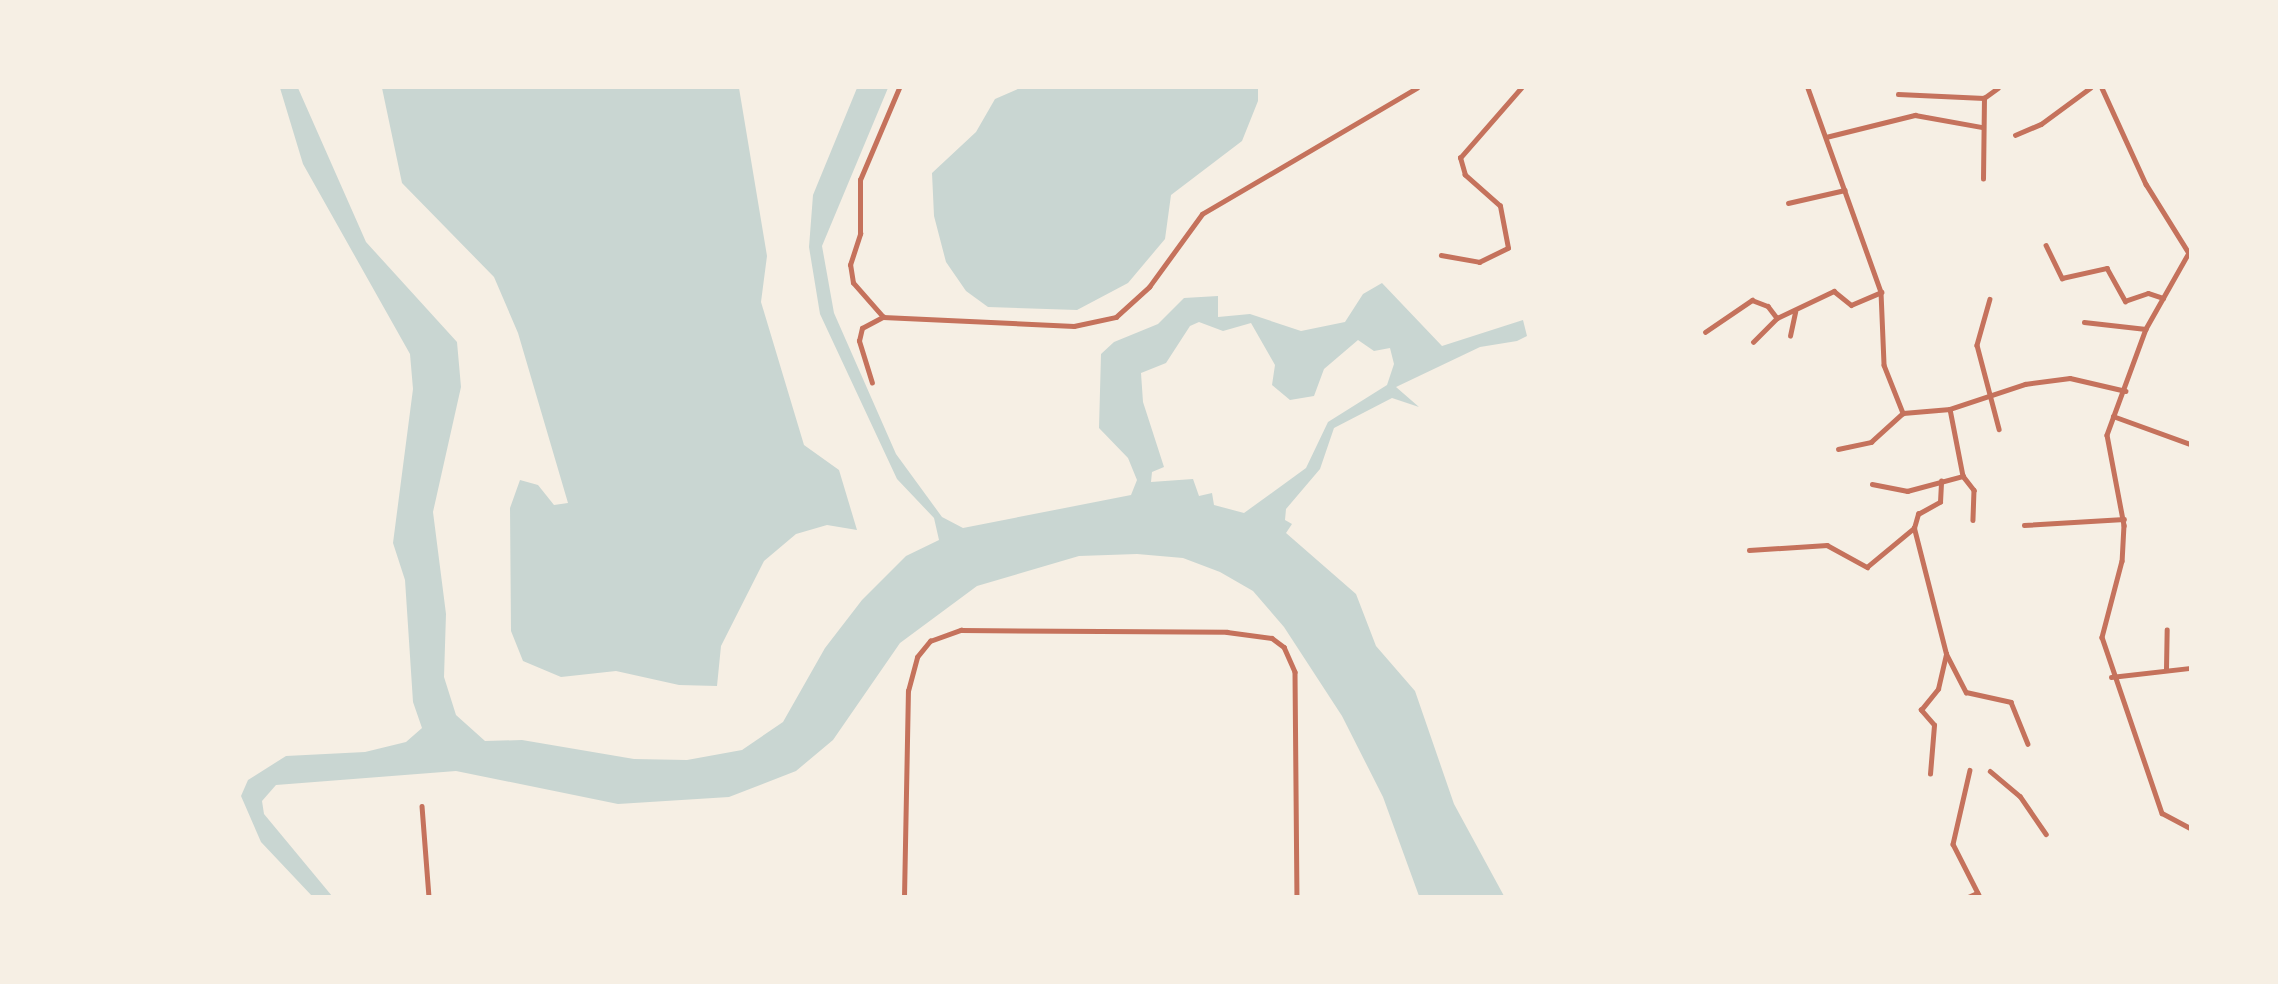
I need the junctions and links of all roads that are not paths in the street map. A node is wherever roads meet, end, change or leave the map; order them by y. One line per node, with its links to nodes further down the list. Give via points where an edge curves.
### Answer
1 (899, 88): 23 (street, via 860,180 860,234 850,264 853,283)
2 (1417, 88): 23 (street, via 1202,214 1149,287 1116,317 1074,326)
3 (1521, 88): 18 (street, via 1460,158 1465,175 1500,206 1508,248 1479,262)
4 (1808, 88): 12 (street)
5 (1998, 88): 9 (street)
6 (2090, 88): 11 (street, via 2041,124)
7 (2102, 88): 17 (street, via 2141,174)
8 (1898, 94): 9 (street)
9 (1984, 97): 10 (street)
10 (1982, 127): 12 (street, via 1915,115); 13 (street)
11 (2015, 135)
12 (1826, 137): 14 (street)
13 (1983, 179)
14 (1845, 190): 15 (street); 19 (street)
15 (1788, 203)
16 (2046, 245): 20 (street, via 2062,278 2107,268 2125,301 2148,293)
17 (2190, 253): 20 (street)
18 (1441, 255)
19 (1881, 292): 22 (street, via 1851,305 1834,291); 34 (street, via 1884,365)
20 (2162, 298): 26 (street)
21 (1990, 299): 32 (street, via 1977,345)
22 (1796, 311): 24 (street); 28 (street)
23 (883, 317): 30 (street, via 862,328 859,341)
24 (1777, 318): 27 (street, via 1768,306 1752,300); 29 (street)
25 (2084, 322): 26 (street)
26 (2146, 329): 31 (street)
27 (1705, 332)
28 (1790, 336)
29 (1754, 342)
30 (872, 383)
31 (2126, 391): 32 (street, via 2061,379); 35 (street)
32 (1994, 393): 33 (street); 36 (street)
33 (1950, 409): 34 (street); 39 (street)
34 (1903, 413): 38 (street, via 1871,442)
35 (2113, 416): 37 (street); 42 (street, via 2107,435)
36 (1999, 429)
37 (2190, 444)
38 (1838, 449)
39 (1963, 477): 40 (street); 43 (street, via 1974,490)
40 (1941, 481): 41 (street, via 1908,491); 45 (street, via 1940,502 1918,514)
41 (1872, 484)
42 (2123, 519): 44 (street); 51 (street, via 2122,561 2102,638)
43 (1972, 520)
44 (2024, 525)
45 (1914, 528): 46 (street, via 1867,567 1827,545); 48 (street)
46 (1749, 550)
47 (2168, 630): 50 (street)
48 (1946, 654): 52 (street, via 1966,692 2011,702); 55 (street, via 1938,689 1921,710 1934,725)
49 (2190, 668): 50 (street)
50 (2166, 669): 51 (street)
51 (2111, 677): 57 (street, via 2162,813)
52 (2028, 744)
53 (1970, 770): 59 (street, via 1954,844)
54 (1990, 772): 58 (street, via 2020,796)
55 (1930, 774)
56 (422, 806): 60 (street)
57 (2190, 828)
58 (2046, 834)
59 (1978, 895): 63 (street)
60 (429, 897)
61 (904, 897): 62 (street, via 908,691 917,657 930,641 961,630 1227,632 1272,638 1284,647 1295,672)
62 (1297, 897)
63 (1969, 897)

